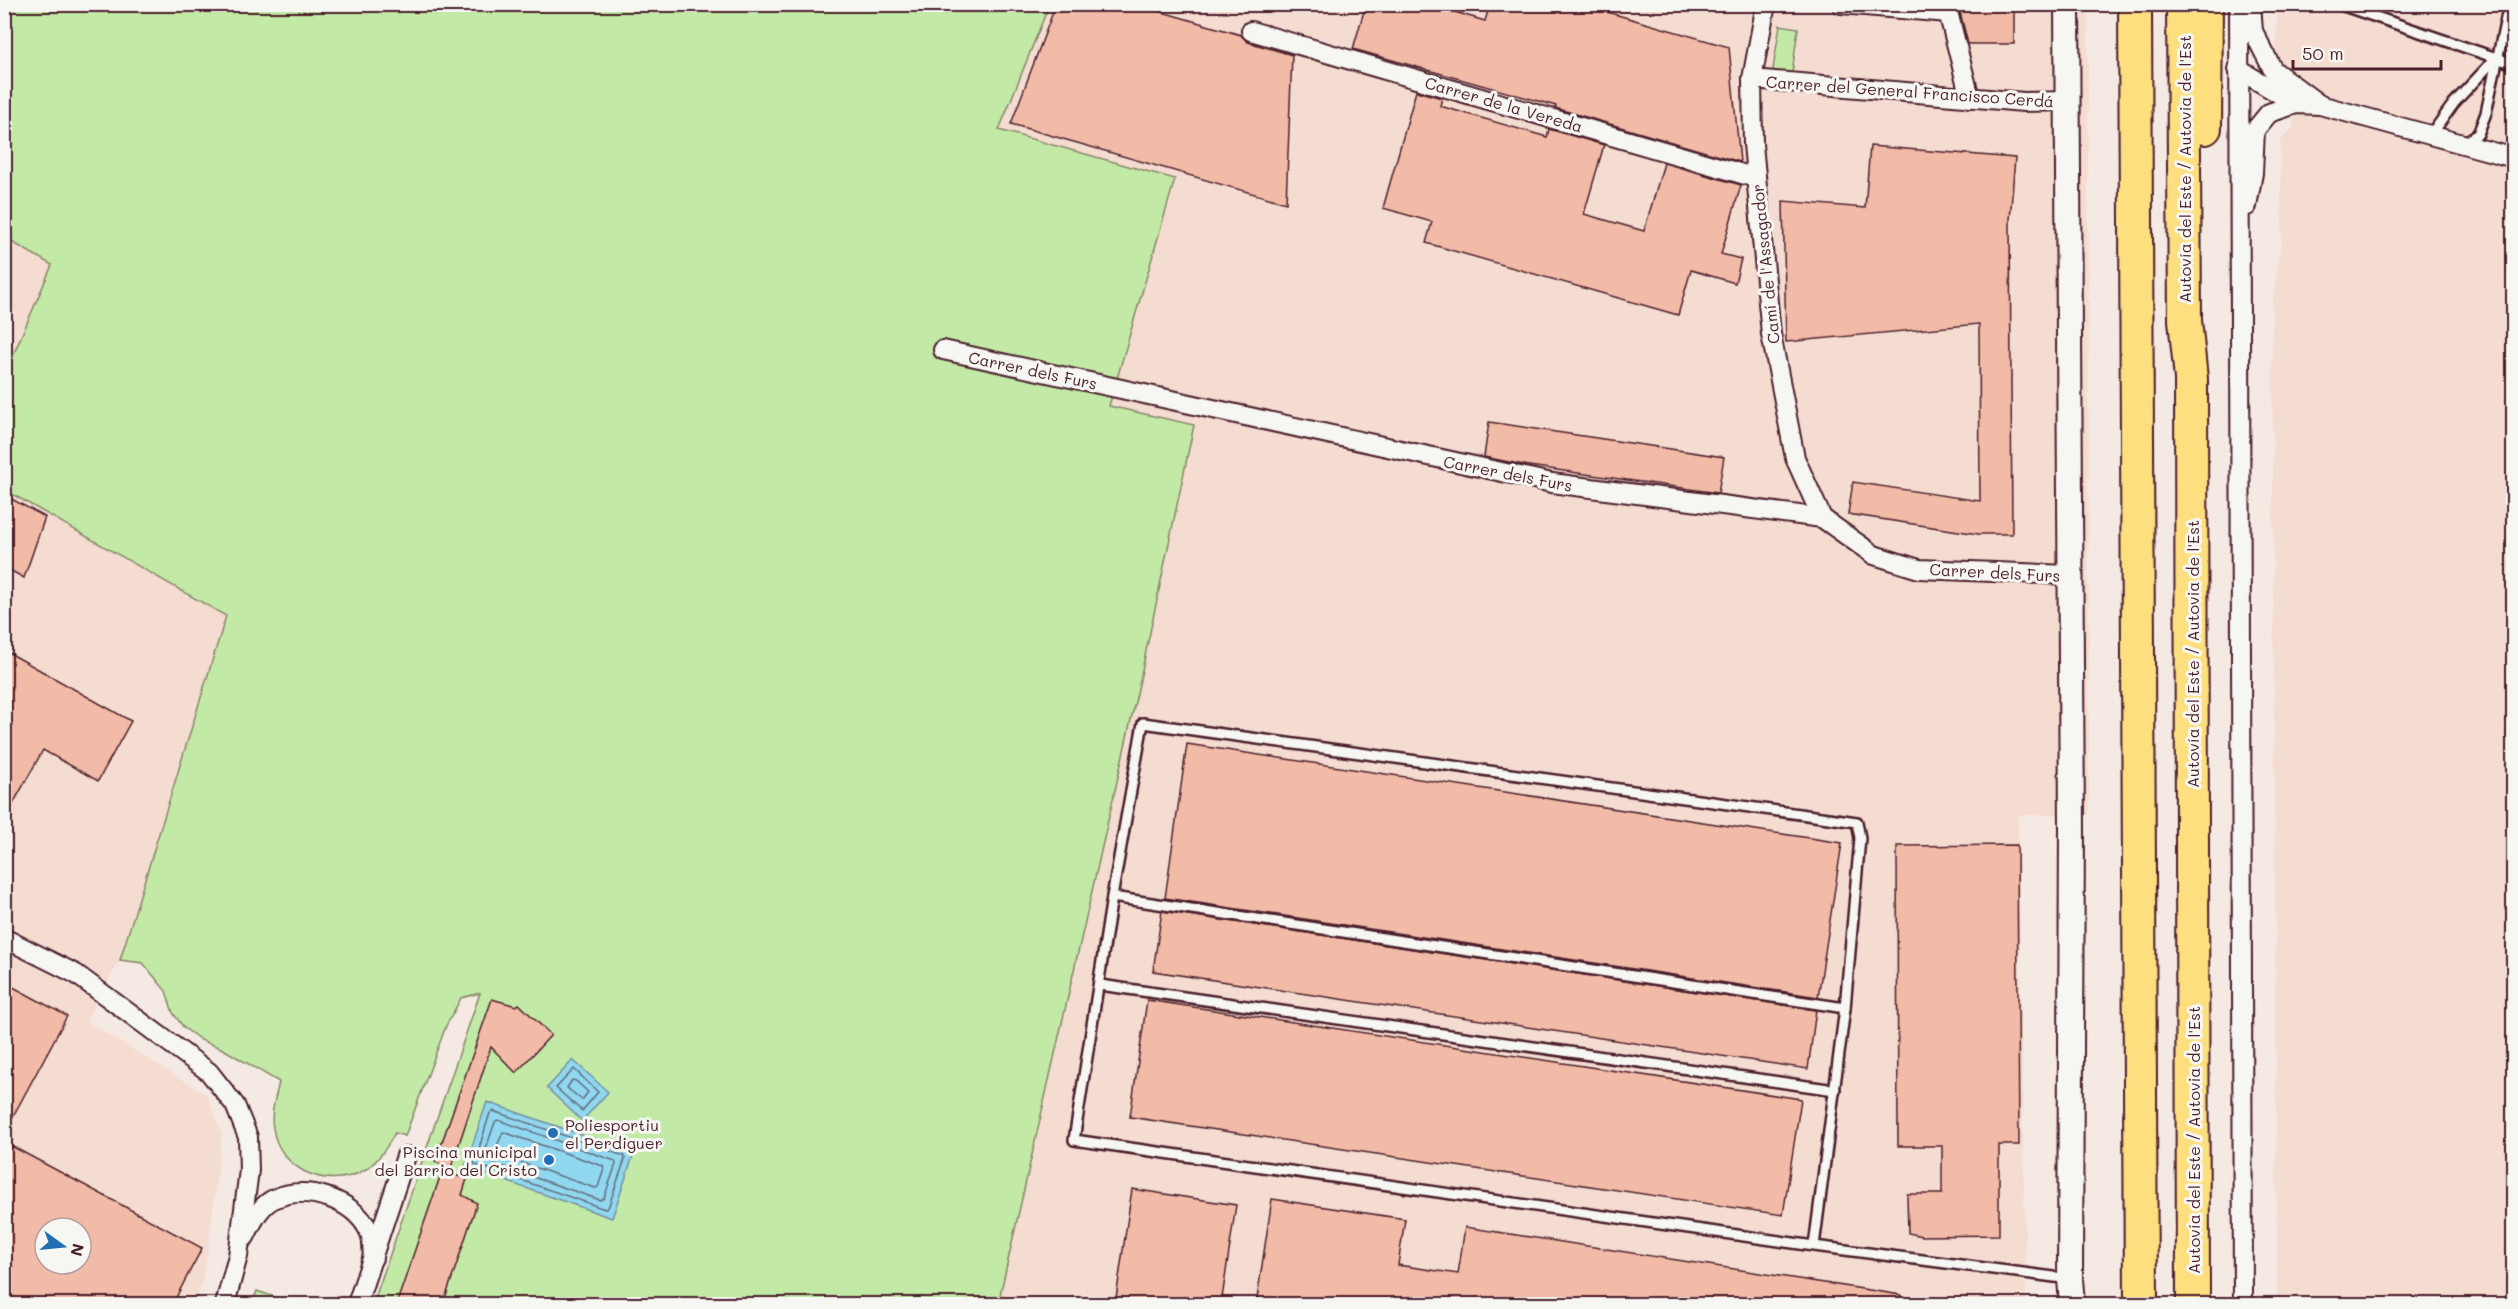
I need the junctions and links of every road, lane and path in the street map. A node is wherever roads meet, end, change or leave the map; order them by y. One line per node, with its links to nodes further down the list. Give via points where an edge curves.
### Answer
1 (1766, 4): 16 (street, Camí de l'Assagador)
2 (1841, 4): 11 (street)
3 (2067, 4): 18 (street)
4 (2135, 4): 43 (highway)
5 (2183, 4): 27 (highway, Autovía del Este / Autovia de l'Est, via 2185,320)
6 (2206, 4): 27 (highway, via 2204,315)
7 (2239, 4): 15 (street)
8 (2251, 4): 20 (street, via 2253,31 2273,70)
9 (2338, 4): 13 (lane)
10 (2509, 4): 13 (lane)
11 (1948, 9): 17 (street)
12 (1251, 31): 24 (street, Carrer de la Vereda)
13 (2496, 58): 14 (lane); 21 (lane, via 2436,128); 22 (lane, via 2486,114 2478,134)
14 (2514, 64)
15 (2238, 69): 19 (street); 25 (street)
16 (1752, 79): 17 (street, Carrer del General Francisco Cerdá); 24 (street, Camí de l'Assagador)
17 (1970, 98): 18 (street, Carrer del General Francisco Cerdá)
18 (2068, 101): 29 (street)
19 (2296, 104): 20 (street); 25 (street, via 2269,113 2255,130 2253,173)
20 (2320, 105): 21 (street)
21 (2425, 134): 22 (street)
22 (2461, 144): 23 (street)
23 (2514, 158)
24 (1756, 178): 28 (street, Camí de l'Assagador, via 1771,334 1795,458)
25 (2238, 258): 45 (street)
26 (943, 350): 28 (street, Carrer dels Furs, via 1552,483)
27 (2191, 379): 44 (highway, Autovía del Este / Autovia de l'Est)
28 (1822, 518): 29 (street, Carrer dels Furs, via 1874,555 1919,569)
29 (2069, 575): 39 (street)
30 (1112, 897): 32 (lane); 33 (lane); 33 (lane, via 1143,723 1857,822 1860,838)
31 (4, 938): 37 (street, via 76,974 209,1072 235,1105 248,1137 249,1170)
32 (1100, 985): 34 (lane); 36 (lane, via 1074,1140)
33 (1845, 1008): 34 (lane)
34 (1835, 1090): 36 (lane)
35 (406, 1156): 38 (street)
36 (1814, 1246): 39 (lane)
37 (238, 1256): 38 (street, via 254,1217 274,1198 297,1193 323,1195 353,1209 370,1232); 40 (street)
38 (373, 1258): 41 (street)
39 (2070, 1279): 42 (street)
40 (225, 1305)
41 (357, 1305)
42 (2072, 1305)
43 (2141, 1305)
44 (2193, 1305)
45 (2243, 1305)

